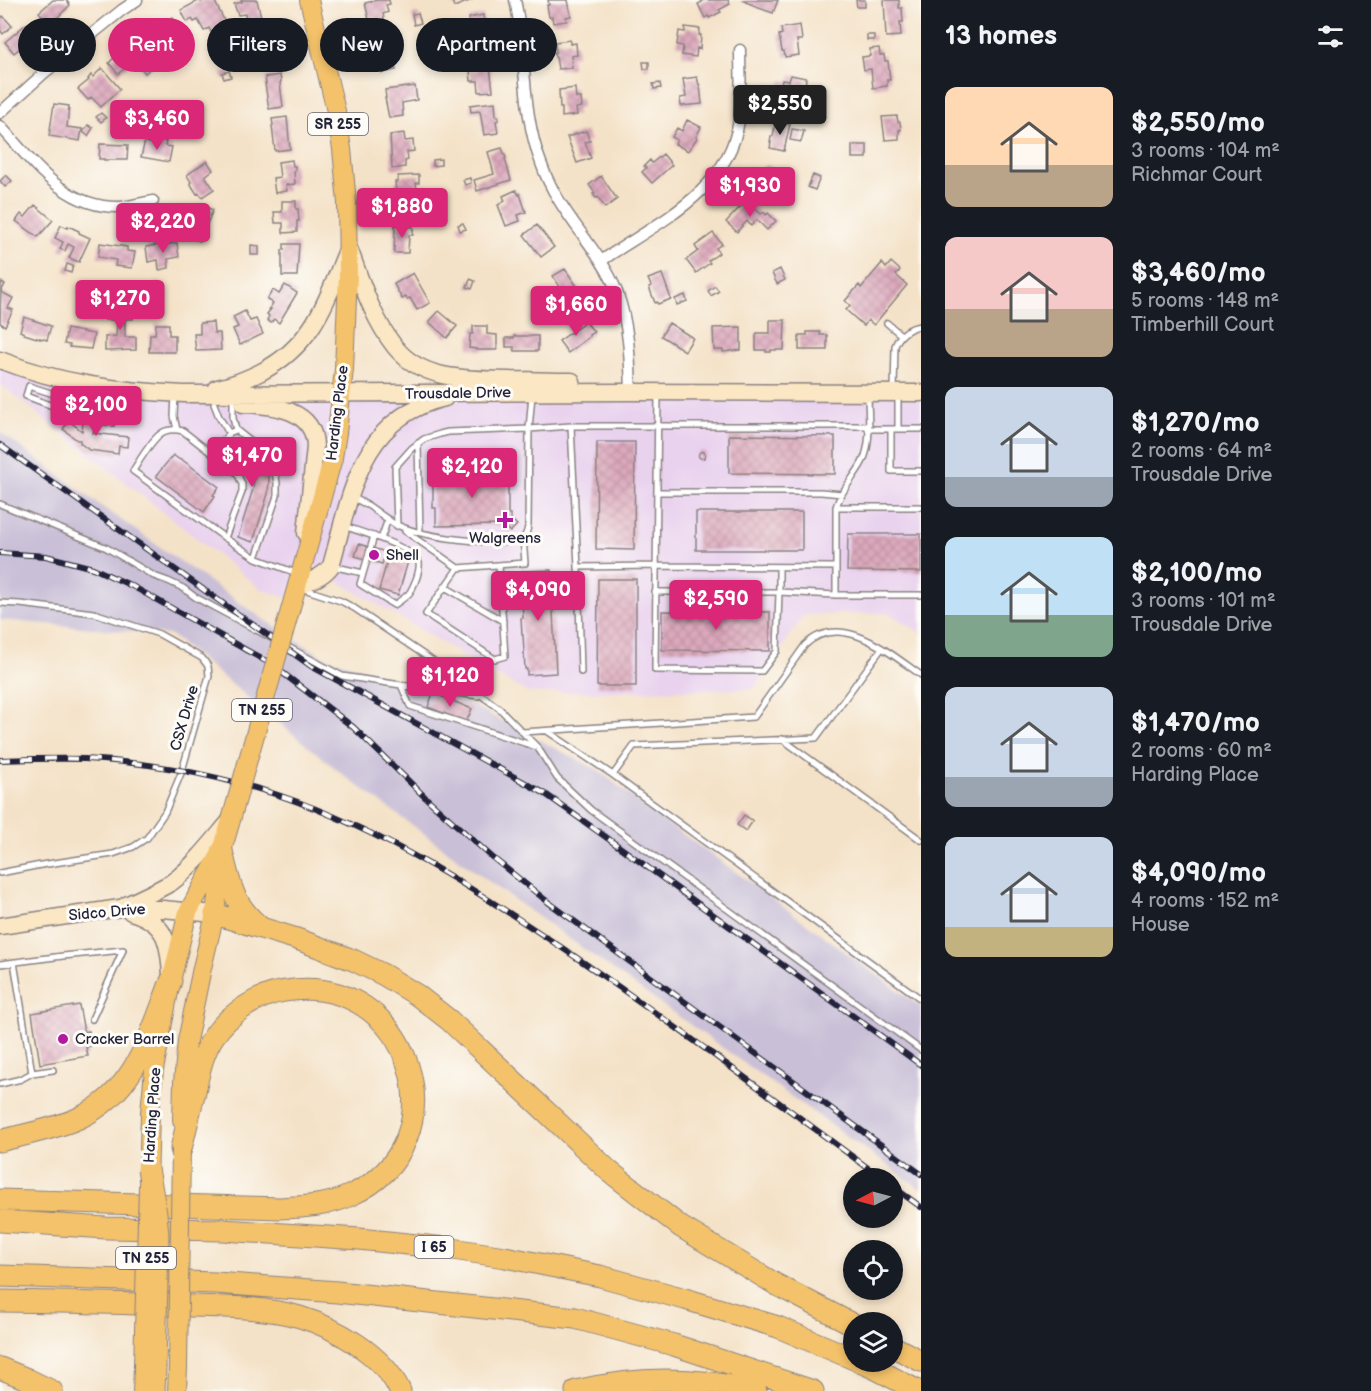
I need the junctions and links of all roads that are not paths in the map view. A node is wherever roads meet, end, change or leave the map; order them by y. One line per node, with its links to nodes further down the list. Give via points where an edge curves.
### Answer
1 (136, 0): 5 (street)
2 (309, 0): 8 (main road, Harding Place / SR 255, via 339,128)
3 (515, 0): 9 (street, via 536,149 553,192)
4 (740, 50): 9 (street, via 738,120 730,150 720,167 684,206)
5 (0, 113)
6 (0, 126): 7 (street, via 50,180 79,199 121,207)
7 (153, 201)
8 (348, 247): 17 (street, via 380,325 401,353 422,367 461,379 603,382); 23 (street, via 318,317 296,348 254,376); 24 (main road, Harding Place / SR 255)
9 (601, 261): 17 (street, via 621,305)
10 (887, 323): 12 (lane)
11 (921, 326): 12 (lane)
12 (901, 335): 20 (lane, via 894,346)
13 (0, 360): 22 (street, Trousdale Drive, via 33,372)
14 (124, 391): 22 (street, Trousdale Drive); 26 (street, Trousdale Drive); 29 (lane)
15 (468, 392): 16 (street, Trousdale Drive); 24 (street, Trousdale Drive); 46 (street, via 424,404 391,425 364,460)
16 (532, 392): 17 (street, Trousdale Drive); 36 (lane)
17 (631, 392): 18 (street, Trousdale Drive)
18 (658, 393): 19 (street, Trousdale Drive); 32 (lane)
19 (868, 393): 20 (street, Trousdale Drive); 34 (lane)
20 (896, 393): 21 (street, Trousdale Drive); 37 (lane)
21 (921, 393)
22 (67, 394): 28 (lane); 28 (lane, via 29,386 26,396); 29 (lane)
23 (193, 394): 25 (street, Trousdale Drive); 26 (street, Trousdale Drive)
24 (341, 394): 25 (street, Trousdale Drive); 67 (main road, Harding Place / SR 255, via 333,458)
25 (233, 399): 27 (street); 39 (lane); 67 (street, via 290,411 308,424 314,434)
26 (174, 400): 27 (street); 35 (lane)
27 (214, 404): 40 (lane)
28 (63, 411): 30 (lane)
29 (114, 411): 31 (lane, via 112,423)
30 (84, 417)
31 (94, 420)
32 (658, 425): 33 (lane); 34 (lane); 44 (lane)
33 (571, 426): 36 (lane); 62 (lane)
34 (868, 427): 37 (lane); 45 (lane, via 863,460)
35 (177, 429): 42 (lane); 55 (lane, via 160,434 133,471)
36 (529, 429): 41 (lane, via 448,432); 56 (lane, via 528,527)
37 (895, 429): 38 (lane); 43 (lane, via 891,471)
38 (921, 429)
39 (236, 430): 40 (lane); 58 (lane, via 265,452 276,475 277,496)
40 (229, 434): 42 (lane)
41 (418, 443): 51 (lane, via 395,466); 53 (lane)
42 (213, 455): 55 (lane, via 237,473 242,484)
43 (921, 471)
44 (657, 492): 45 (lane); 61 (lane)
45 (842, 494): 48 (lane)
46 (351, 496): 50 (lane); 52 (street)
47 (0, 504): 78 (lane, via 107,548 342,676)
48 (836, 507): 49 (lane); 64 (lane)
49 (921, 507)
50 (388, 519): 51 (lane); 57 (lane)
51 (397, 525): 53 (lane); 65 (lane)
52 (342, 526): 54 (lane); 60 (street)
53 (420, 533): 56 (lane, via 498,542)
54 (374, 536): 57 (lane); 66 (lane)
55 (225, 538): 58 (lane)
56 (523, 538): 59 (lane, via 525,562)
57 (381, 539): 66 (lane, via 413,554 419,562 411,594 394,605 360,584)
58 (256, 558): 67 (lane)
59 (499, 565): 65 (lane); 74 (lane)
60 (331, 566): 66 (lane); 67 (street, via 320,576)
61 (656, 566): 62 (lane); 63 (lane); 69 (lane)
62 (578, 567): 76 (lane)
63 (779, 567): 64 (lane); 70 (lane)
64 (836, 567): 71 (lane)
65 (458, 568): 68 (lane)
66 (363, 573)
67 (298, 582): 79 (lane, via 354,608); 86 (main road, Harding Place / TN 255, bridge, via 231,820)
68 (445, 587): 74 (lane); 74 (lane, via 426,614 495,659 505,656)
69 (656, 592): 70 (lane); 70 (lane, via 655,669 762,671 777,651)
70 (778, 592): 71 (lane)
71 (836, 595): 72 (lane)
72 (921, 595)
73 (0, 603): 87 (lane, CSX Drive, via 94,613 159,634 202,658 209,676 182,771 165,812 147,838 112,854)
74 (503, 621)
75 (882, 648): 77 (lane); 80 (lane, via 852,634 832,632 816,637 806,645 754,717); 82 (lane, via 816,738)
76 (581, 672)
77 (921, 675)
78 (401, 685): 79 (lane); 83 (lane, via 410,706)
79 (482, 696): 81 (lane)
80 (548, 731): 81 (lane); 84 (lane)
81 (523, 732): 83 (lane)
82 (782, 739): 84 (lane, via 634,746); 85 (lane)
83 (538, 748): 98 (lane, via 557,778 591,810)
84 (613, 775): 96 (lane)
85 (921, 840)
86 (215, 849): 88 (street, via 158,890); 89 (main road, Harding Place / TN 255); 90 (main road, Harding Place / TN 255); 92 (highway, via 239,904)
87 (0, 873)
88 (116, 909): 89 (street, Sidco Drive); 91 (street, Sidco Drive); 95 (street, via 150,920 163,933)
89 (188, 912): 90 (street, Sidco Drive); 95 (main road, Harding Place / TN 255)
90 (215, 914): 92 (highway); 103 (main road, Harding Place / TN 255, via 187,1041)
91 (0, 926)
92 (263, 929): 109 (highway, via 352,960 417,995 449,1020 609,1172 681,1227)
93 (14, 962): 94 (lane); 97 (lane, via 123,950); 100 (lane)
94 (0, 964)
95 (171, 981): 102 (highway, via 140,1059 108,1099 77,1118); 104 (main road, Harding Place / TN 255, via 154,1070)
96 (921, 999)
97 (93, 1019)
98 (921, 1050)
99 (53, 1070): 100 (lane)
100 (32, 1073): 101 (lane)
101 (0, 1084)
102 (0, 1141)
103 (181, 1149): 105 (highway, via 201,1063 210,1043 238,1012 267,996 300,989 345,997 383,1022 403,1050 413,1092 405,1140 377,1179 340,1200 280,1208); 119 (main road, Harding Place / TN 255, bridge)
104 (149, 1159): 114 (highway, bridge, via 158,1235)
105 (0, 1200)
106 (0, 1221): 111 (highway, I 65, via 358,1239 505,1257 600,1276 685,1299 778,1328)
107 (0, 1276): 123 (highway, via 216,1283 575,1318 674,1345)
108 (0, 1301): 120 (highway, via 210,1306 290,1314 354,1342 385,1368)
109 (843, 1319)
110 (903, 1351): 112 (highway)
111 (843, 1355)
112 (921, 1360)
113 (0, 1368): 116 (highway)
114 (149, 1368): 117 (main road); 118 (highway)
115 (882, 1372): 124 (highway)
116 (52, 1391)
117 (142, 1391)
118 (154, 1391)
119 (177, 1391)
120 (400, 1391)
121 (576, 1391): 122 (highway, via 663,1379 702,1380)
122 (756, 1391)
123 (813, 1391)
124 (918, 1391)

